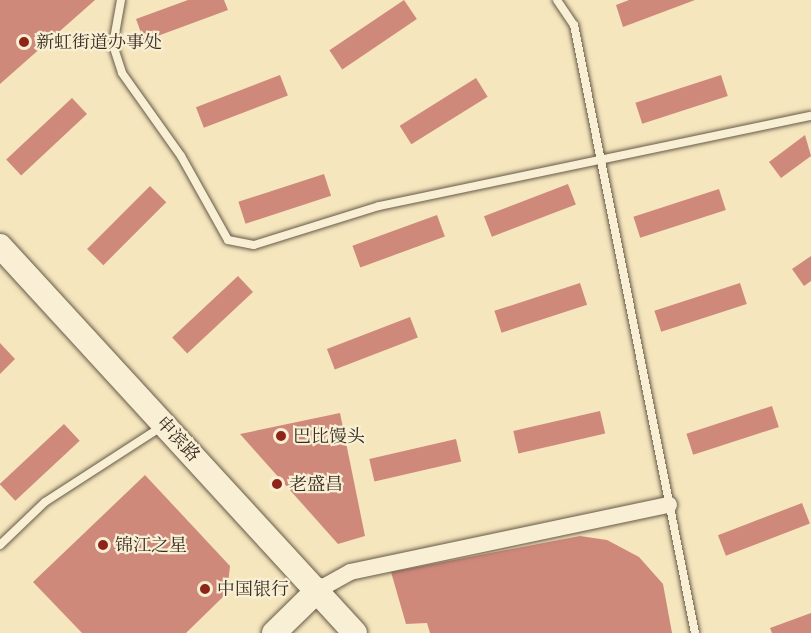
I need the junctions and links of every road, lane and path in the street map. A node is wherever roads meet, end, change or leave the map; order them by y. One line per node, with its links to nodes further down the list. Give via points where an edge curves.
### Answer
1 (121, 0): 4 (lane, via 113,45 122,73 181,156 228,240 254,245 379,206)
2 (557, 0): 4 (lane, via 574,25)
3 (811, 116): 4 (lane)
4 (600, 158): 7 (lane)
5 (0, 246): 6 (main road, 申滨路)
6 (165, 424): 8 (lane, via 45,502); 9 (main road, 申滨路)
7 (669, 505): 9 (street, via 350,572); 12 (lane)
8 (0, 545)
9 (318, 590): 10 (main road); 11 (main road, 申滨路)
10 (274, 633)
11 (355, 633)
12 (695, 633)

